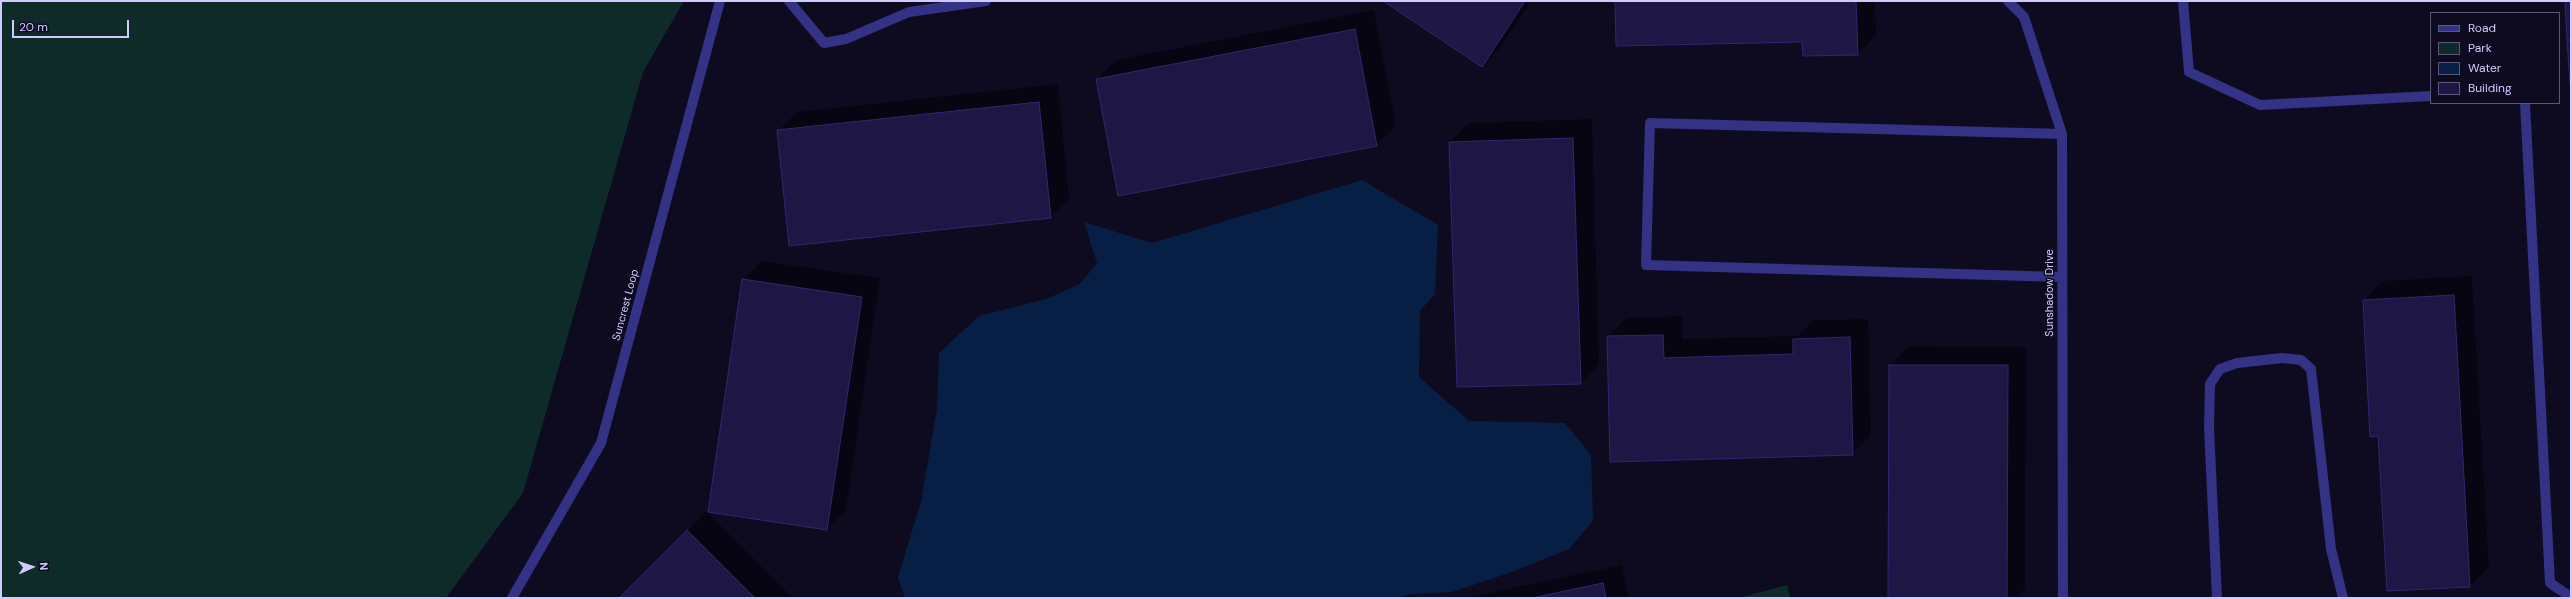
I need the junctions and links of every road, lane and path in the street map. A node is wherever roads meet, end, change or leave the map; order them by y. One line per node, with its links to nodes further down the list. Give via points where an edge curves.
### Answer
1 (720, 1): 11 (street, Suncrest Loop, via 601,443)
2 (789, 1): 3 (street, via 824,43 846,39 909,12)
3 (986, 1)
4 (2008, 1): 8 (street, Sunshadow Drive, via 2024,18)
5 (2183, 1): 6 (street, via 2189,72 2260,105)
6 (2430, 96)
7 (2525, 104): 10 (street, via 2550,583)
8 (2062, 134): 9 (street, Sunshadow Drive); 9 (street, via 1650,123 1646,265)
9 (2062, 277): 12 (street, Sunshadow Drive)
10 (2571, 596)
11 (512, 598)
12 (2063, 598)
13 (2218, 598): 14 (street, via 2209,428 2210,384 2220,369 2237,362 2282,358 2302,360 2311,370 2331,548)
14 (2343, 598)

